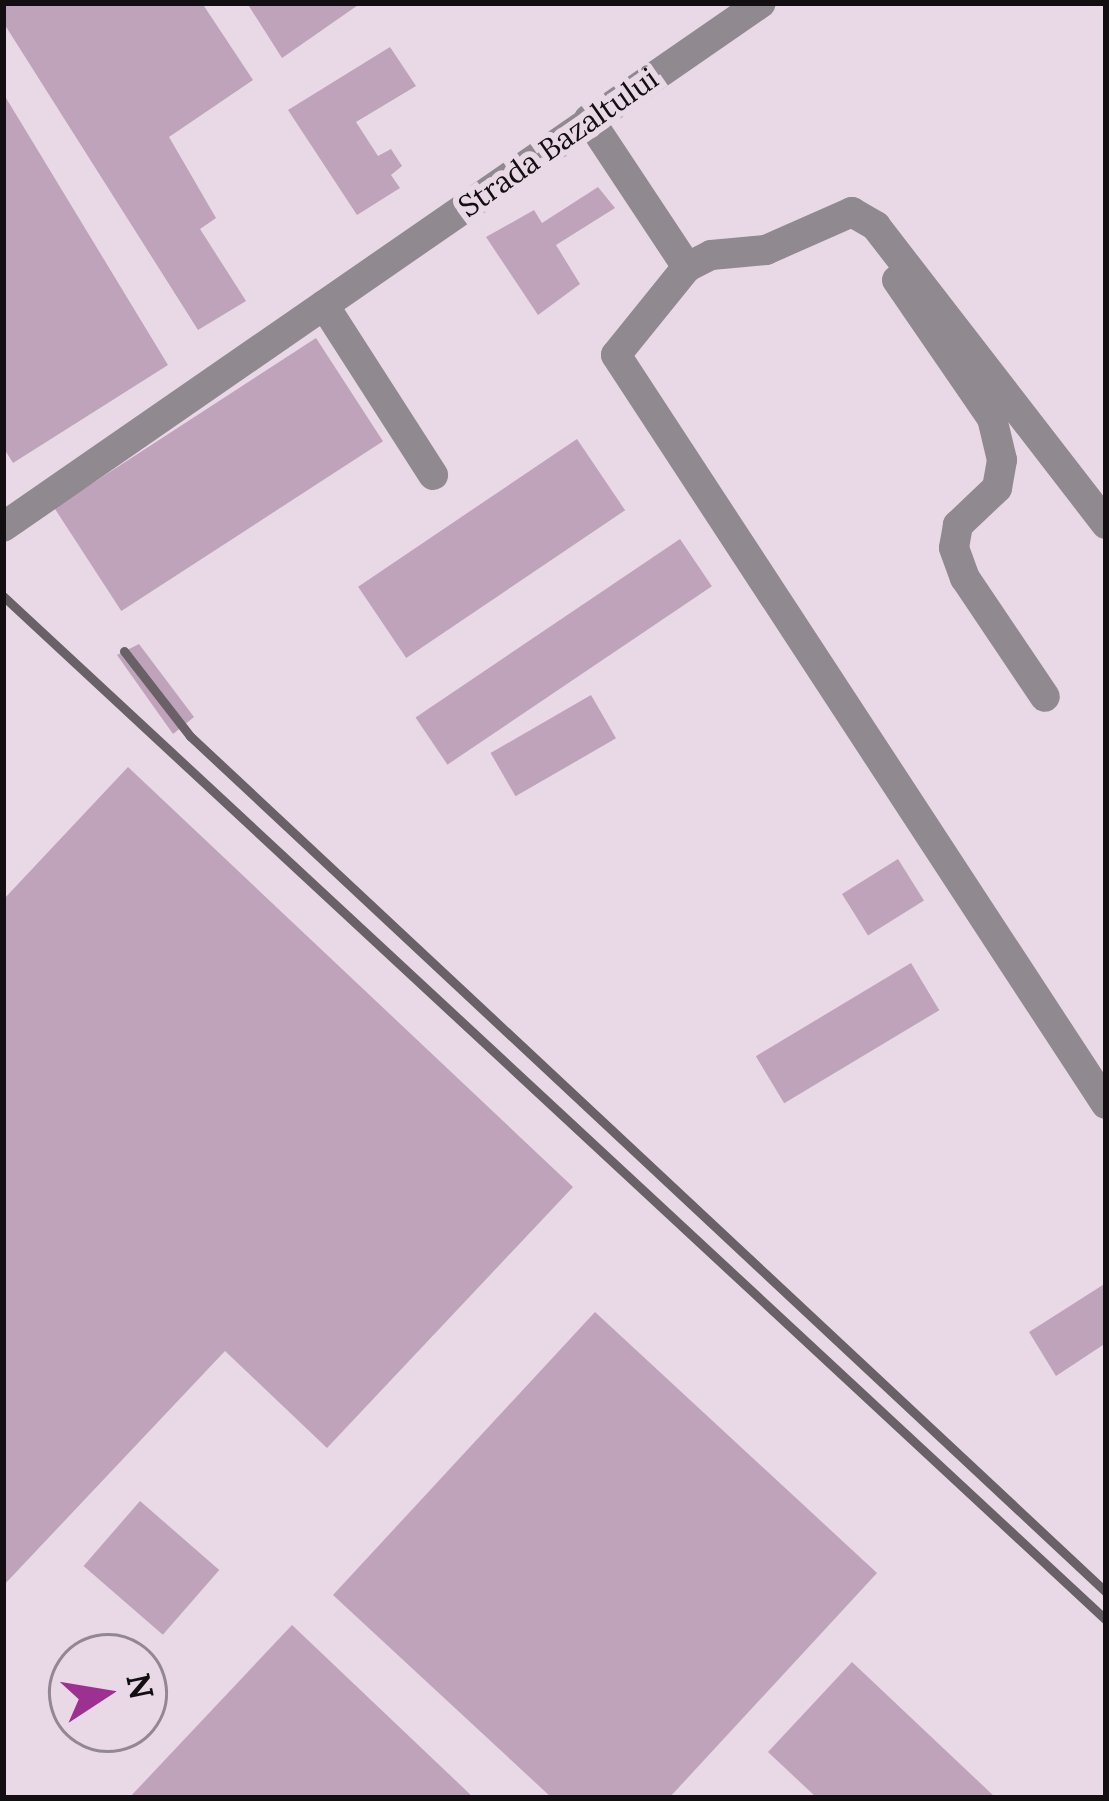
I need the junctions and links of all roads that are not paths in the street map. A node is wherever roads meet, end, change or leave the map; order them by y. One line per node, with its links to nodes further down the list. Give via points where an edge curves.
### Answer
1 (760, 3): 2 (street, Strada Bazaltului)
2 (590, 119): 4 (street); 5 (street, Strada Bazaltului)
3 (876, 226): 4 (street, via 852,212 790,242); 7 (street); 9 (street, via 902,288 992,418 1002,460 998,488 958,525 954,548 965,578)
4 (687, 267): 10 (street, via 616,356)
5 (324, 305): 6 (street); 8 (street, Strada Bazaltului)
6 (434, 475)
7 (1106, 524)
8 (3, 527)
9 (1045, 697)
10 (1106, 1104)

